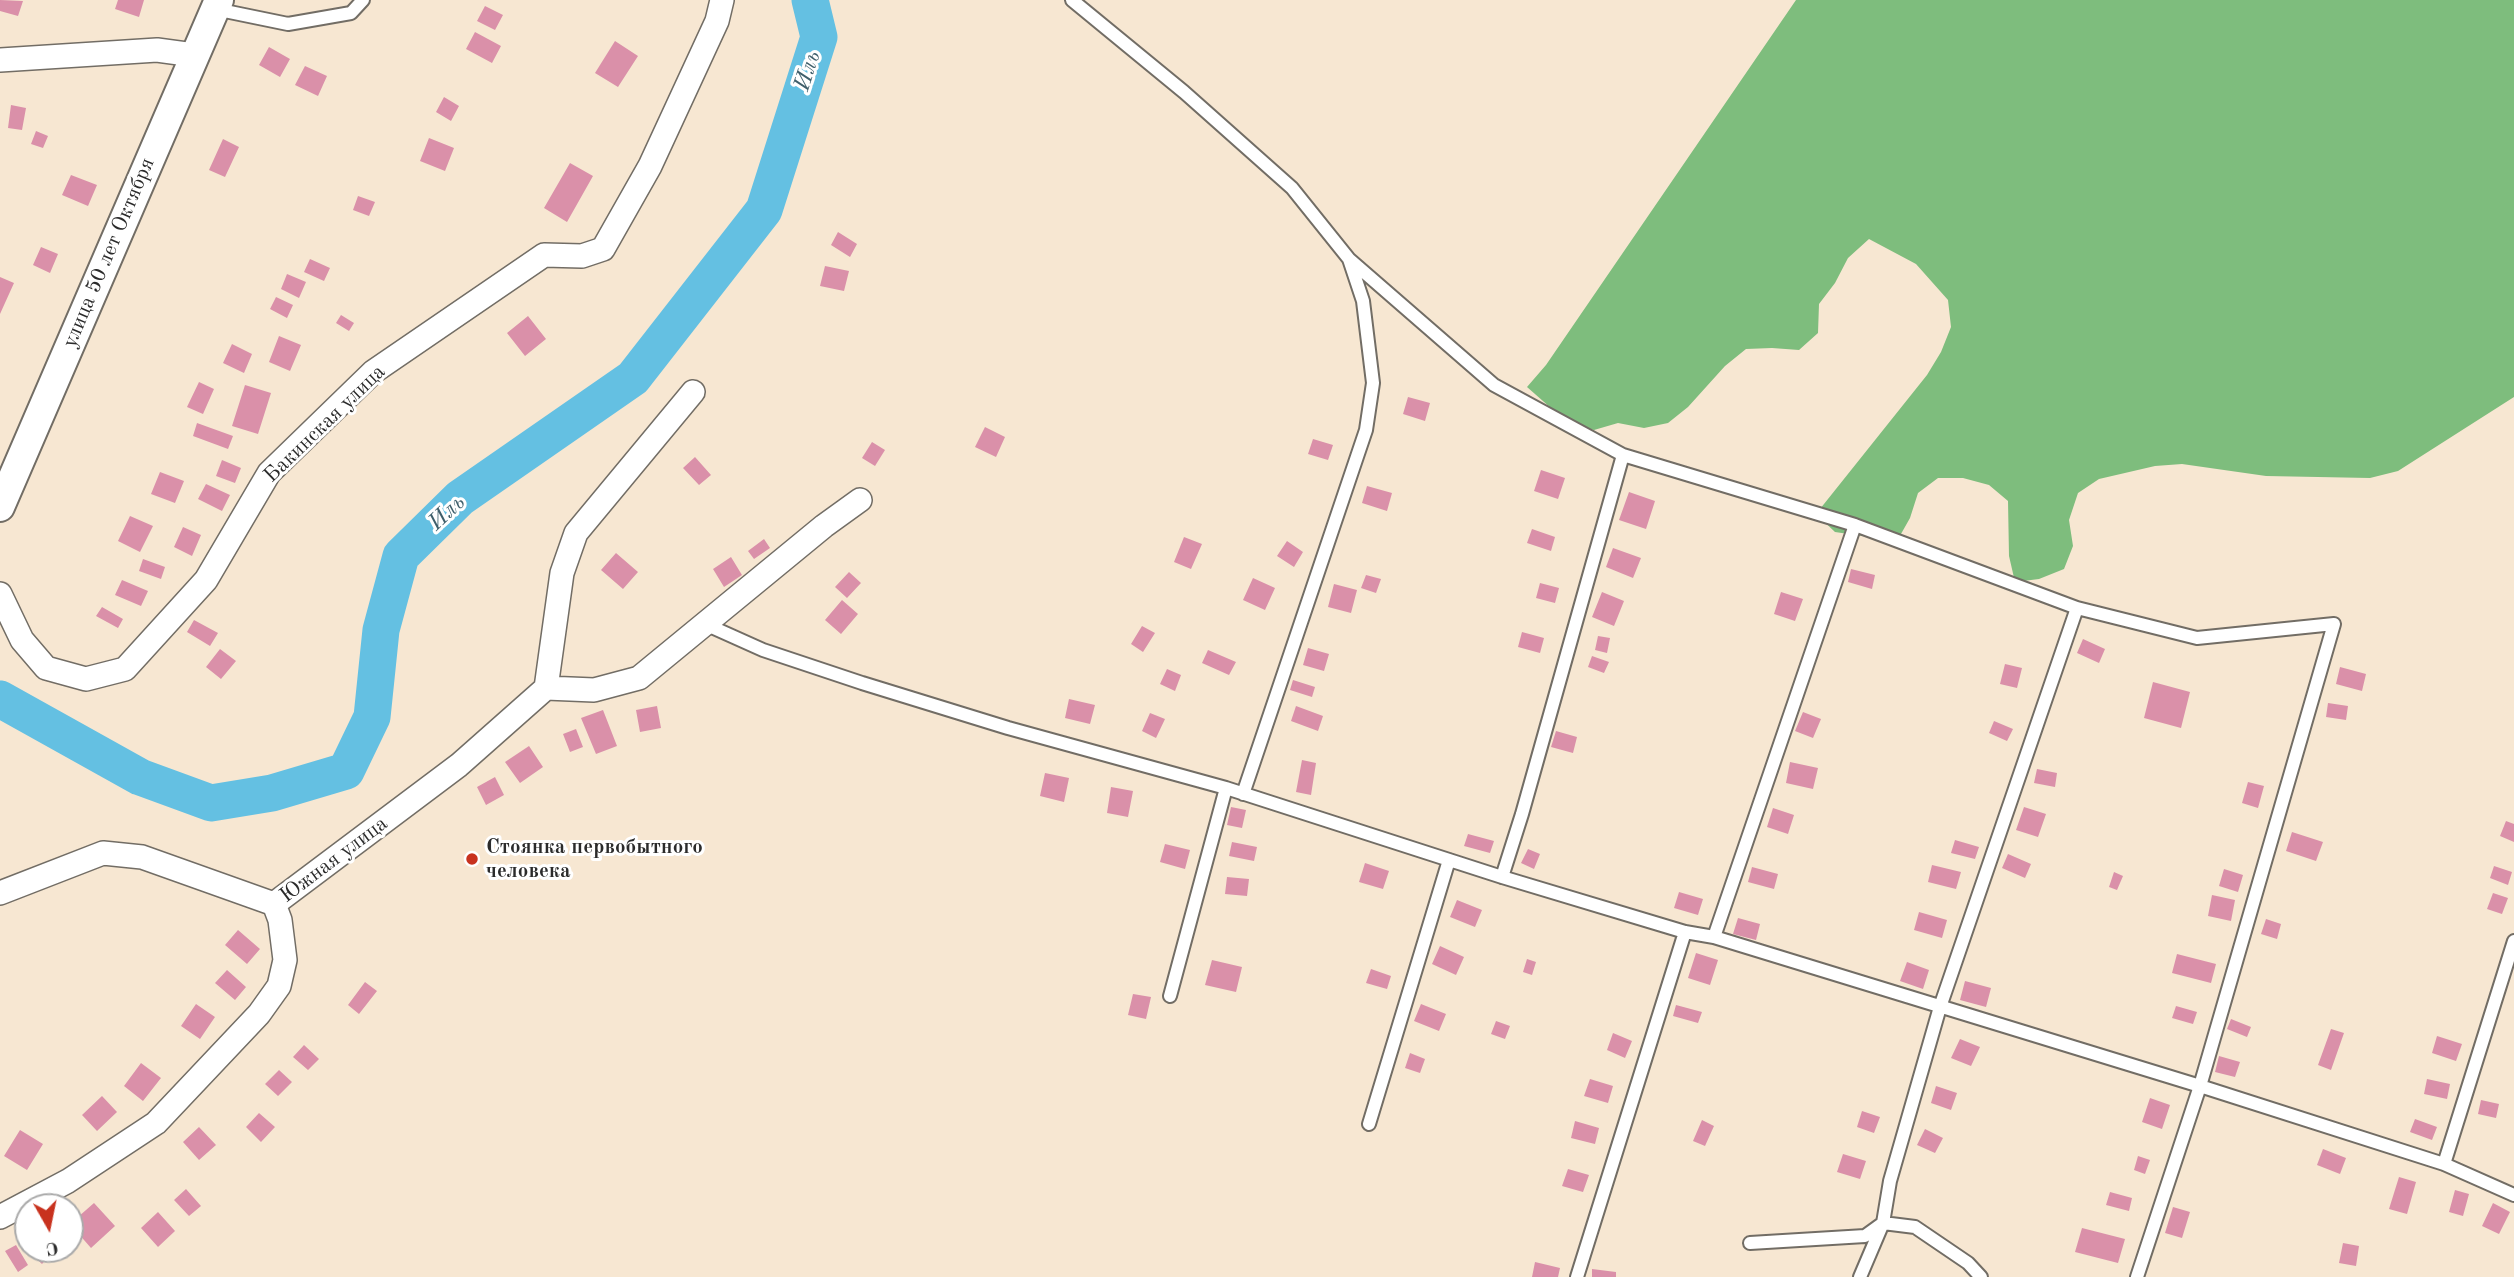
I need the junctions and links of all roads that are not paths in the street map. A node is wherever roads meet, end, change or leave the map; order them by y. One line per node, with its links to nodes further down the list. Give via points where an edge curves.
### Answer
1 (363, 0): 4 (lane, via 351,13 288,24)
2 (722, 0): 13 (street, Бакинская улица, via 717,21 650,166 603,249 582,257 544,255 373,372 268,474 206,580 125,669 86,679 46,667 22,640)
3 (1072, 0): 7 (lane, via 1292,188)
4 (217, 5): 5 (street, улица 50 лет Октября)
5 (194, 55): 6 (street, via 157,50); 11 (street, улица 50 лет Октября)
6 (0, 60)
7 (1349, 259): 9 (lane, via 1494,385); 18 (lane, via 1363,301 1373,383 1366,430)
8 (693, 391): 16 (street, via 576,533 562,573)
9 (1623, 455): 12 (lane); 20 (lane)
10 (860, 500): 15 (street)
11 (0, 507)
12 (1855, 525): 14 (lane); 24 (lane)
13 (0, 594)
14 (2077, 608): 27 (lane); 28 (lane, via 2197,638 2334,624)
15 (705, 624): 16 (street, via 639,678 594,690); 17 (lane, via 763,650 862,683)
16 (546, 688): 22 (street, Южная улица, via 460,765)
17 (1226, 788): 18 (lane); 26 (lane)
18 (1243, 794): 19 (lane)
19 (1449, 860): 20 (lane); 29 (lane)
20 (1502, 877): 23 (lane)
21 (0, 892): 22 (street, via 103,853 142,857)
22 (274, 904): 32 (street, Южная улица, via 281,920 285,960 279,986 260,1014 156,1123 68,1181)
23 (1685, 932): 24 (lane); 35 (lane)
24 (1714, 937): 27 (lane)
25 (2514, 941): 30 (lane)
26 (1170, 996)
27 (1940, 1007): 28 (lane); 33 (lane, via 1890,1181)
28 (2200, 1086): 30 (lane); 38 (lane)
29 (1369, 1124)
30 (2444, 1164): 31 (lane)
31 (2514, 1195)
32 (0, 1217)
33 (1883, 1223): 34 (lane, via 1865,1236); 36 (lane); 37 (lane, via 1915,1227)
34 (1750, 1243)
35 (1577, 1277)
36 (1860, 1277)
37 (1981, 1277)
38 (2137, 1277)

